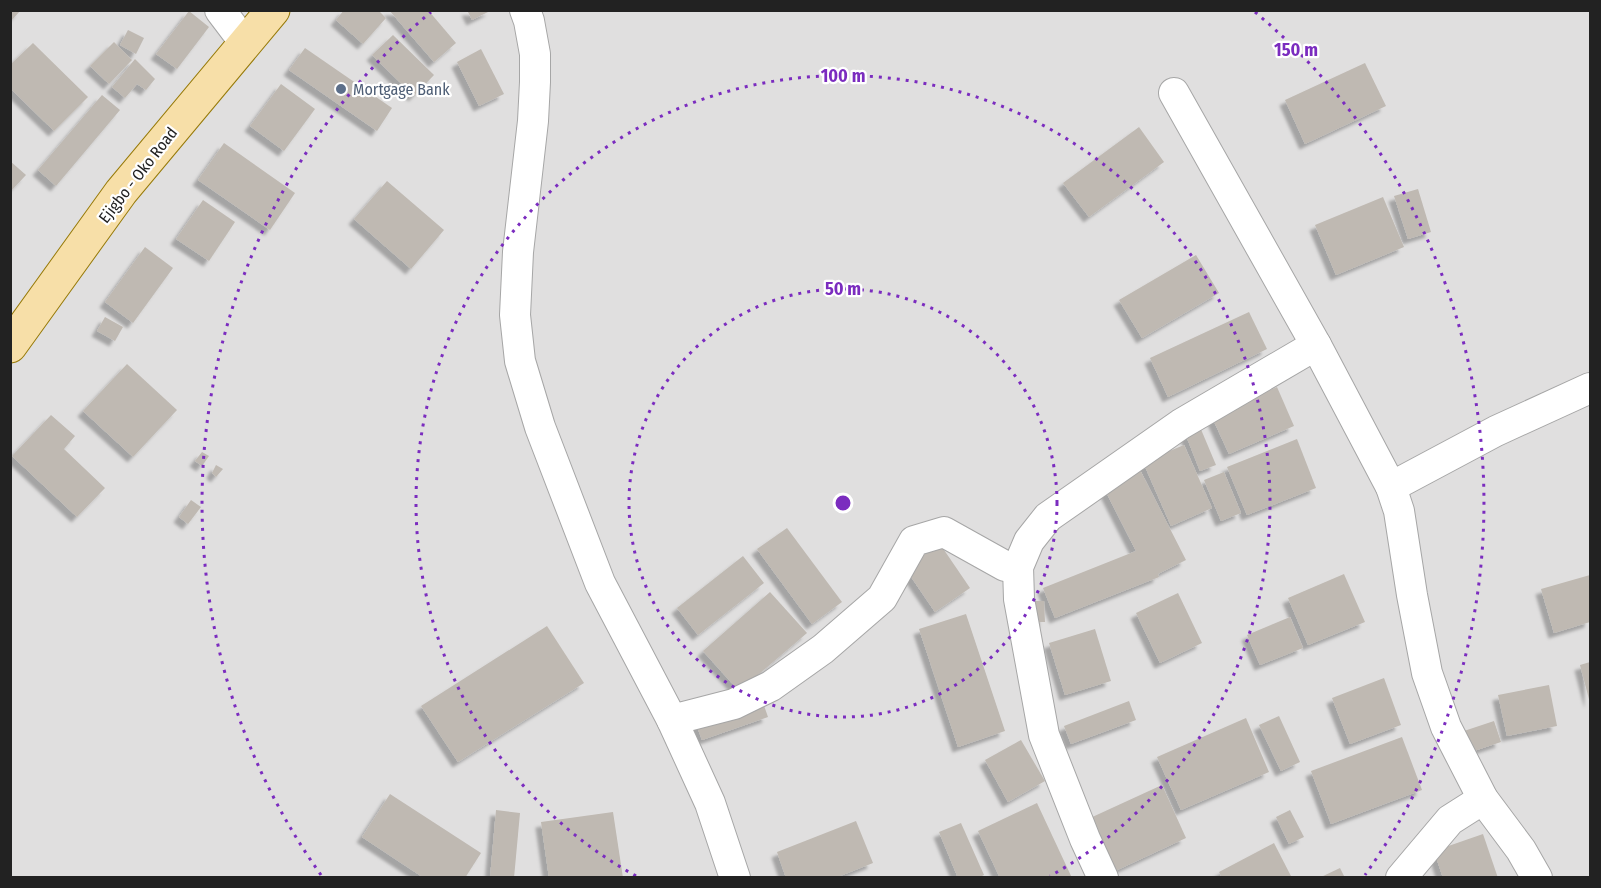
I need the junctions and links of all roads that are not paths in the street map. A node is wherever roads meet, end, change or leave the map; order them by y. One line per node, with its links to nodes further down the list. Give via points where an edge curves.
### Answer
1 (220, 10): 4 (street)
2 (273, 10): 4 (main road, Ejigbo - Oko Road)
3 (525, 10): 11 (street, via 535,54 535,82 518,252 515,315 520,361 540,427 600,583)
4 (245, 43): 7 (main road, Ejigbo - Oko Road, via 121,192)
5 (1174, 93): 6 (street)
6 (1316, 345): 9 (street); 10 (street, via 1181,424 1048,517 1029,541)
7 (10, 346)
8 (1590, 388): 9 (street, via 1496,431)
9 (1391, 487): 12 (street, via 1400,511 1427,673 1446,727)
10 (1018, 567): 11 (street, via 1005,566 944,532 914,542 882,598 823,649 771,686 734,704); 14 (street, via 1018,600 1044,735)
11 (672, 720): 13 (street, via 710,802)
12 (1483, 799): 15 (street, via 1450,820); 16 (street)
13 (735, 878)
14 (1103, 878)
15 (1401, 878)
16 (1537, 878)

